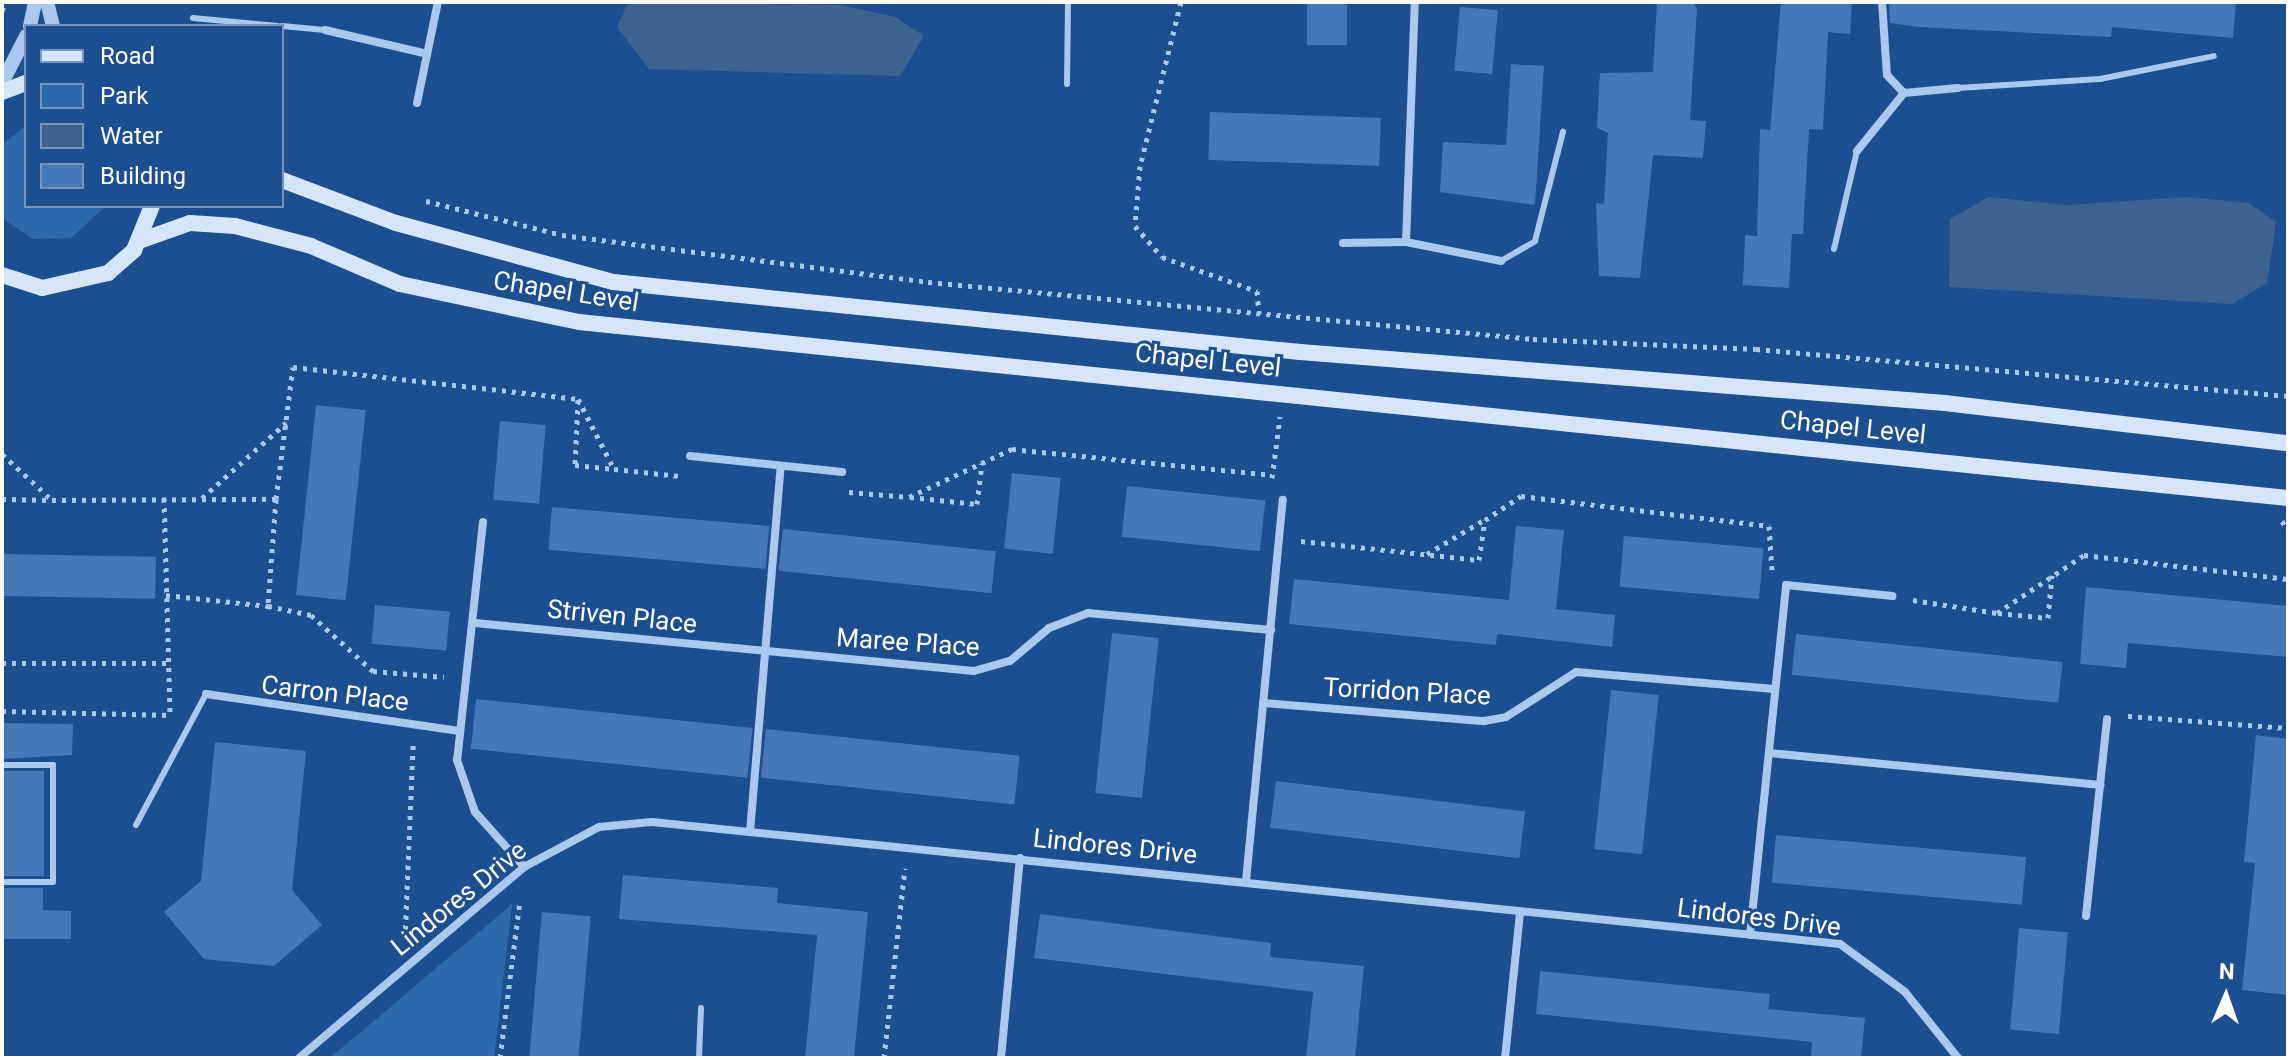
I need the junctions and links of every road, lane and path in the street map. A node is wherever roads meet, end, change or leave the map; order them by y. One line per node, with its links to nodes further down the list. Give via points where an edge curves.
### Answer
1 (5, 2): 9 (path)
2 (35, 2): 11 (street)
3 (47, 2): 12 (street)
4 (438, 2): 17 (street)
5 (1068, 2): 21 (lane)
6 (1181, 2): 37 (path, via 1140,166 1135,226 1162,257 1257,291)
7 (1415, 2): 32 (street)
8 (1882, 2): 24 (street, via 1887,75)
9 (2, 11)
10 (193, 18): 13 (lane)
11 (30, 24)
12 (52, 24)
13 (258, 24)
14 (284, 26): 15 (lane)
15 (325, 30): 17 (street)
16 (24, 40): 19 (street)
17 (427, 54): 25 (street)
18 (2214, 56): 22 (lane, via 2100,79)
19 (2, 83)
20 (24, 84): 23 (main road)
21 (1067, 84)
22 (1958, 88): 24 (street)
23 (2, 92)
24 (1904, 93): 27 (street)
25 (417, 103)
26 (1563, 132): 35 (lane, via 1535,241)
27 (1857, 151): 34 (lane)
28 (284, 181): 41 (main road, Chapel Level, via 396,223 613,282 1300,352 1945,403)
29 (410, 197): 37 (path, via 562,235)
30 (151, 208): 31 (main road)
31 (139, 241): 36 (main road, via 108,273 76,286); 54 (main road, Chapel Level, via 190,223 235,226 311,246 400,284 579,322)
32 (1406, 242): 33 (street); 35 (street)
33 (1343, 243)
34 (1834, 249)
35 (1501, 261)
36 (4, 277)
37 (1259, 314): 38 (path)
38 (2288, 396)
39 (578, 399): 40 (path, via 293,367); 46 (path); 46 (path, via 575,465)
40 (286, 423): 53 (path); 56 (path)
41 (2288, 443)
42 (2, 454): 57 (path)
43 (690, 456): 45 (street)
44 (982, 463): 48 (path, via 1012,449); 51 (path); 51 (path, via 977,504)
45 (781, 466): 47 (street); 72 (street)
46 (614, 469): 49 (path)
47 (842, 472)
48 (1271, 475)
49 (689, 477)
50 (837, 491): 51 (path)
51 (909, 497)
52 (164, 498): 53 (path); 57 (path); 66 (path)
53 (201, 498): 56 (path)
54 (2288, 498)
55 (2, 499): 57 (path)
56 (276, 499): 68 (path)
57 (52, 500)
58 (1283, 500): 61 (street)
59 (1485, 520): 62 (path); 62 (path, via 1479,560); 65 (path, via 1521,496 1769,526 1768,558)
60 (483, 522): 70 (street)
61 (1280, 538): 62 (path); 71 (street)
62 (1426, 555)
63 (2052, 574): 64 (path, via 2084,555); 69 (path); 69 (path, via 2048,618)
64 (2288, 579)
65 (1786, 585): 67 (street); 76 (street)
66 (166, 595): 68 (path); 74 (path)
67 (1892, 596): 69 (path)
68 (268, 606): 75 (path, via 311,615 373,671)
69 (1997, 613)
70 (475, 623): 72 (street, Striven Place); 75 (street)
71 (1271, 630): 72 (street, Maree Place, via 1088,613 1049,628 1010,661 974,671); 78 (street)
72 (764, 651): 90 (street)
73 (2, 663): 74 (path)
74 (168, 663): 80 (path)
75 (467, 679): 84 (street)
76 (1774, 689): 78 (street, Torridon Place, via 1576,672 1506,717 1484,721); 86 (street)
77 (206, 694): 82 (street, Carron Place); 85 (lane)
78 (1263, 703): 94 (street)
79 (2, 711): 80 (path)
80 (170, 715): 85 (path)
81 (2107, 719): 83 (path, via 2158,713); 88 (street)
82 (414, 724): 84 (street, Carron Place); 99 (path)
83 (2288, 728)
84 (459, 731): 93 (street, via 462,788)
85 (171, 753): 89 (lane)
86 (1769, 753): 88 (street); 98 (street)
87 (2, 765): 95 (lane, via 53,765 53,882)
88 (2100, 785): 97 (street)
89 (136, 825)
90 (750, 832): 91 (street, Lindores Drive); 93 (street, Lindores Drive, via 652,822 599,827)
91 (907, 847): 92 (street, Lindores Drive); 104 (path)
92 (1020, 858): 94 (street, Lindores Drive); 105 (street)
93 (524, 867): 99 (street, Lindores Drive); 102 (path)
94 (1246, 881): 96 (street, Lindores Drive)
95 (2, 882)
96 (1520, 912): 98 (street, Lindores Drive); 106 (street)
97 (2086, 916)
98 (1750, 935): 107 (street, Lindores Drive, via 1840,944 1875,964)
99 (404, 969): 101 (street, Lindores Drive)
100 (701, 1008): 103 (lane)
101 (299, 1058)
102 (500, 1058)
103 (699, 1058)
104 (884, 1058)
105 (1001, 1058)
106 (1505, 1058)
107 (1958, 1058)

